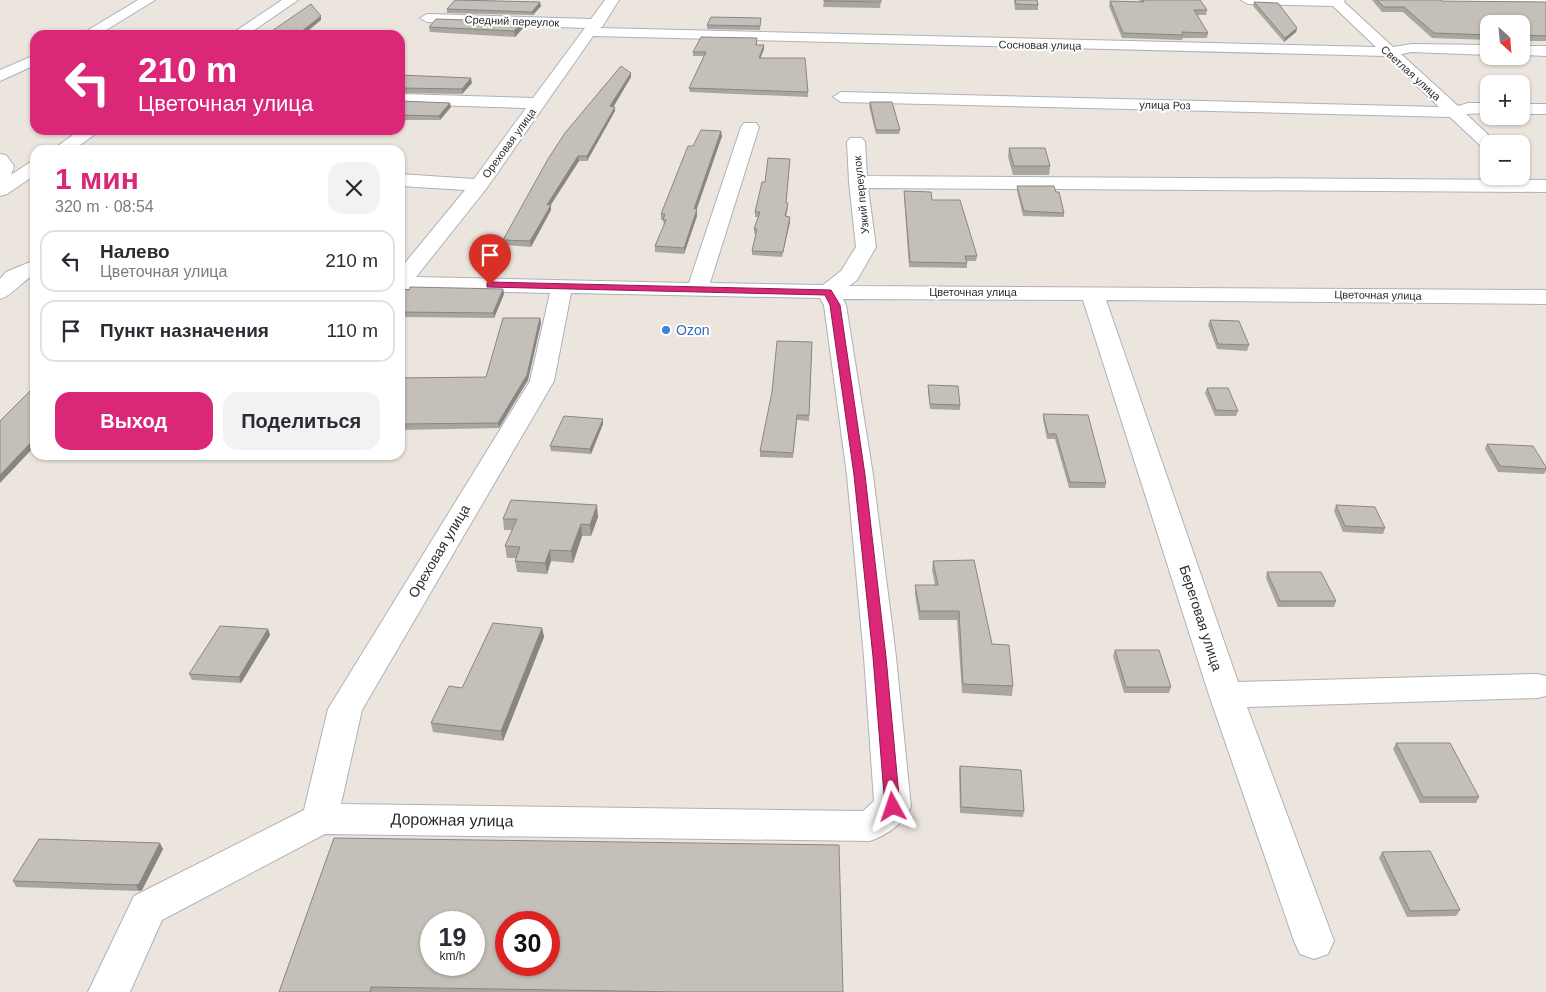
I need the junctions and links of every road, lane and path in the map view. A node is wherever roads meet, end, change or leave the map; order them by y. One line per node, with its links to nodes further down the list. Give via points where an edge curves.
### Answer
1 (148, 0): 10 (street)
2 (291, 0): 11 (street)
3 (612, 0): 9 (street, Ореховая улица)
4 (1248, 0): 6 (street)
5 (1440, 0): 7 (street)
6 (1336, 1): 15 (street, Светлая улица)
7 (1546, 2)
8 (427, 18): 9 (street, Средний переулок)
9 (594, 28): 15 (street, Сосновая улица, via 1000,44); 20 (street, Ореховая улица)
10 (96, 30)
11 (245, 30)
12 (1480, 50): 15 (street, Сосновая улица, via 1412,48)
13 (1530, 50): 14 (street)
14 (1546, 51)
15 (1388, 52): 24 (street, Светлая улица)
16 (30, 62): 17 (street)
17 (0, 76)
18 (841, 97): 24 (street, улица Роз)
19 (405, 99): 20 (street)
20 (537, 104): 36 (street, Ореховая улица)
21 (1480, 108): 24 (street, улица Роз)
22 (1530, 109): 23 (street)
23 (1546, 110)
24 (1455, 112): 27 (street, Светлая улица)
25 (750, 127): 44 (street)
26 (84, 135): 29 (street)
27 (1480, 136)
28 (856, 142): 33 (street, Узкий переулок)
29 (69, 145)
30 (0, 159): 35 (street, via 5,166)
31 (30, 170): 37 (street)
32 (405, 180): 36 (street)
33 (858, 182): 34 (street); 45 (street, Узкий переулок, via 866,247 850,275)
34 (1533, 182): 38 (street)
35 (0, 184)
36 (479, 184): 40 (street, Ореховая улица)
37 (0, 190)
38 (1546, 200)
39 (30, 269): 41 (street)
40 (405, 277)
41 (12, 281)
42 (405, 283): 43 (street, Цветочная улица)
43 (562, 286): 44 (street, Цветочная улица); 50 (street, Ореховая улица, via 542,381 345,709)
44 (698, 288): 45 (street, Цветочная улица)
45 (828, 292): 46 (street, Цветочная улица); 50 (street, Дорожная улица, via 835,305 860,475 893,807 870,826)
46 (1092, 292): 47 (street, Цветочная улица); 49 (street, Береговая улица)
47 (1546, 297)
48 (1538, 686): 49 (street)
49 (1226, 695): 51 (street, Береговая улица)
50 (320, 818): 52 (street, Дорожная улица, via 148,908)
51 (1314, 941)
52 (109, 992)

